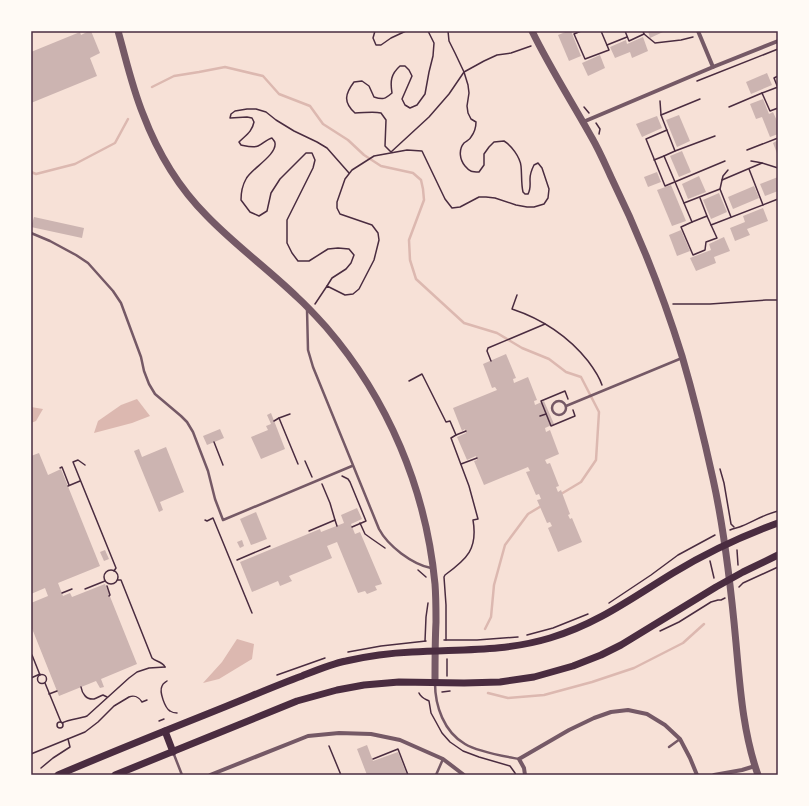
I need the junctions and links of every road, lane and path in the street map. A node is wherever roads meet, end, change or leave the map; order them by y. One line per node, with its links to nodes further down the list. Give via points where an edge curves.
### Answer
1 (118, 31): 62 (street, via 142,114 160,152 177,179 206,216)
2 (375, 31): 3 (path, via 373,38 376,45 381,45)
3 (406, 31)
4 (428, 31): 36 (path, via 434,43 433,56 426,94 416,105 410,108 404,105 402,99 412,76 405,66 400,66 394,71 392,93 382,100 374,97 369,86 362,81 354,82 348,91 346,102 355,113 375,111 381,113 386,120 385,146)
5 (448, 31): 20 (path, via 448,41)
6 (532, 31): 16 (street)
7 (581, 31): 17 (path, via 574,34 585,59 609,50)
8 (601, 31): 17 (path)
9 (625, 31): 13 (path)
10 (643, 31): 12 (path)
11 (698, 31): 19 (street)
12 (644, 34): 13 (path, via 629,41); 14 (path, via 654,43)
13 (627, 37): 17 (path)
14 (694, 37)
15 (778, 41): 19 (street)
16 (538, 43): 20 (path, via 511,53 497,55); 30 (street)
17 (607, 45)
18 (778, 49): 22 (path)
19 (713, 67): 30 (street)
20 (464, 72): 36 (path, via 445,100); 36 (path, via 469,93 468,113 476,122 476,127 471,138 463,144 461,161 472,172 479,172 484,165 484,154 489,147 494,142 504,141 510,145 521,165 523,192 528,194 530,191 534,165 538,163 542,168 549,189 544,204 528,207 495,198 479,197 460,207 452,208 445,199 422,151)
21 (778, 76): 23 (path, via 774,78)
22 (697, 81)
23 (778, 88): 24 (path)
24 (762, 93): 27 (path); 28 (path, via 770,111)
25 (700, 99): 29 (path)
26 (660, 101): 29 (path)
27 (729, 107)
28 (778, 108)
29 (661, 115): 31 (path)
30 (583, 122): 64 (street, via 632,222)
31 (667, 130): 35 (path); 38 (path, via 646,139)
32 (715, 136): 35 (path)
33 (778, 138): 34 (path)
34 (747, 150)
35 (675, 151): 37 (path)
36 (391, 152): 45 (path, via 374,156)
37 (664, 156): 38 (path); 47 (path)
38 (654, 160): 47 (path, via 665,186)
39 (751, 161): 41 (path)
40 (725, 162): 47 (path)
41 (762, 164): 42 (path); 43 (path)
42 (778, 168)
43 (748, 169): 46 (path); 52 (path)
44 (728, 170): 46 (path)
45 (349, 173): 58 (path, via 336,208 340,214 372,225 378,233 379,240 374,260 359,289 353,294 344,295); 58 (path, via 327,148 294,131 266,112 247,109 231,114 230,118 247,117 252,118 254,122 250,132 239,142 241,146 258,146 269,138 275,142 275,148 270,155 247,177 241,188 241,200 250,212 259,216 267,212 271,193 280,179 306,153 312,153 315,160 314,168 287,220 287,243 298,261 309,261 328,249 349,249 354,255 351,263 332,278)
46 (722, 180): 48 (path)
47 (675, 182): 51 (path)
48 (720, 189): 49 (path); 54 (path)
49 (699, 197): 51 (path); 53 (path)
50 (778, 199): 52 (path)
51 (684, 203): 55 (path)
52 (763, 205): 54 (path)
53 (707, 216): 55 (path); 56 (path)
54 (731, 217): 56 (path)
55 (692, 222): 56 (path, via 681,227 693,255 705,250 706,242 717,238)
56 (711, 225)
57 (31, 233): 89 (lane, via 88,263 113,291 121,304 149,384 155,394 187,422 196,439 223,520)
58 (327, 286): 62 (path)
59 (517, 295): 63 (path, via 512,309)
60 (778, 300): 61 (path)
61 (671, 304)
62 (308, 308): 85 (lane, via 308,344 313,367); 108 (street, via 341,345 371,388 389,422 408,464 420,503)
63 (545, 324): 65 (path, via 488,348); 67 (path, via 567,339 582,354 598,374)
64 (682, 358): 69 (lane); 100 (street, via 713,479)
65 (491, 360)
66 (409, 381): 77 (path, via 422,374 446,422 450,420)
67 (602, 385)
68 (570, 398): 72 (path, via 568,399 565,392 541,401)
69 (566, 406): 69 (lane, via 562,402 556,402 552,406 552,411 556,415 562,415 566,411)
70 (575, 408): 72 (path, via 572,409 575,416 551,426)
71 (290, 414): 74 (path)
72 (546, 414): 73 (path)
73 (540, 416)
74 (279, 418): 75 (path); 82 (path)
75 (274, 421)
76 (466, 431): 77 (path)
77 (456, 435): 83 (path, via 451,438)
78 (214, 442): 84 (path)
79 (477, 458): 83 (path)
80 (305, 461): 89 (path)
81 (85, 464): 88 (path, via 78,460 73,462)
82 (298, 464)
83 (461, 464): 128 (path, via 478,520 473,520 471,550 462,562 444,577)
84 (223, 465)
85 (352, 466): 89 (lane); 108 (lane, via 385,540 419,565)
86 (60, 468): 88 (path, via 62,467 69,486)
87 (339, 476): 96 (path, via 348,479 366,521)
88 (80, 481): 109 (path, via 116,568)
89 (314, 482)
90 (322, 484): 93 (path)
91 (778, 512): 97 (path)
92 (206, 520): 122 (path, via 213,518)
93 (335, 520): 95 (path); 98 (path)
94 (778, 523): 100 (main road)
95 (337, 526)
96 (352, 527)
97 (733, 528)
98 (309, 531)
99 (714, 536): 121 (path, via 678,555)
100 (725, 545): 112 (street); 130 (main road, via 616,609 573,630 538,642 508,648)
101 (270, 546): 105 (path)
102 (737, 550): 106 (path)
103 (778, 555): 112 (main road)
104 (710, 559): 110 (path)
105 (237, 560)
106 (738, 565)
107 (778, 567): 114 (path)
108 (433, 569): 130 (street)
109 (114, 571): 111 (path); 113 (path, via 106,573)
110 (714, 578)
111 (118, 580): 113 (path, via 114,583); 144 (path, via 121,580 152,658 165,667 137,672)
112 (729, 580): 137 (main road, via 620,645 573,666 534,677 500,682); 159 (street, via 740,683)
113 (107, 582): 116 (path); 118 (path)
114 (738, 587)
115 (72, 589): 117 (path)
116 (85, 590)
117 (62, 593)
118 (109, 596)
119 (722, 599): 124 (path, via 711,602)
120 (428, 602): 129 (path, via 426,641)
121 (609, 603)
122 (252, 613)
123 (590, 613): 125 (path)
124 (679, 622)
125 (525, 636)
126 (518, 637): 128 (path)
127 (443, 640): 128 (path)
128 (446, 640)
129 (382, 646)
130 (436, 651): 137 (street); 149 (main road, via 386,654 345,661 316,670)
131 (31, 656): 133 (path)
132 (447, 659): 134 (path)
133 (40, 675): 135 (path); 138 (path, via 45,676); 138 (path, via 38,681 41,684)
134 (447, 676)
135 (31, 678)
136 (166, 681): 146 (path, via 162,684 162,695 168,710)
137 (435, 682): 154 (main road, via 385,682 337,690 297,701); 158 (lane, via 436,698 443,720 458,739 474,748)
138 (45, 683): 143 (path)
139 (81, 687): 144 (path, via 84,696 89,699 103,695)
140 (57, 691): 143 (path)
141 (450, 691): 142 (path)
142 (442, 692)
143 (49, 694): 144 (path, via 62,723 87,716)
144 (107, 697)
145 (146, 700): 150 (path, via 142,702 138,698 129,697 114,706 91,728)
146 (177, 713)
147 (164, 719): 148 (path)
148 (159, 721)
149 (165, 731): 154 (main road); 161 (main road)
150 (68, 739): 155 (path); 160 (path, via 70,747)
151 (680, 739): 153 (lane); 158 (street, via 665,725 647,714 628,710 611,712 569,730); 170 (street)
152 (329, 746): 165 (path)
153 (669, 747)
154 (173, 752): 162 (main road); 163 (lane)
155 (31, 754)
156 (373, 759): 166 (path, via 398,749)
157 (443, 759): 164 (street, via 400,740 371,734 339,732 308,736); 167 (lane); 168 (street)
158 (519, 760): 169 (street, via 524,768)
159 (755, 766): 171 (street); 172 (street)
160 (41, 768)
161 (58, 775)
162 (115, 775)
163 (182, 775)
164 (210, 775)
165 (341, 775)
166 (408, 775)
167 (436, 775)
168 (463, 775)
169 (524, 775)
170 (696, 775)
171 (714, 775)
172 (758, 775)

